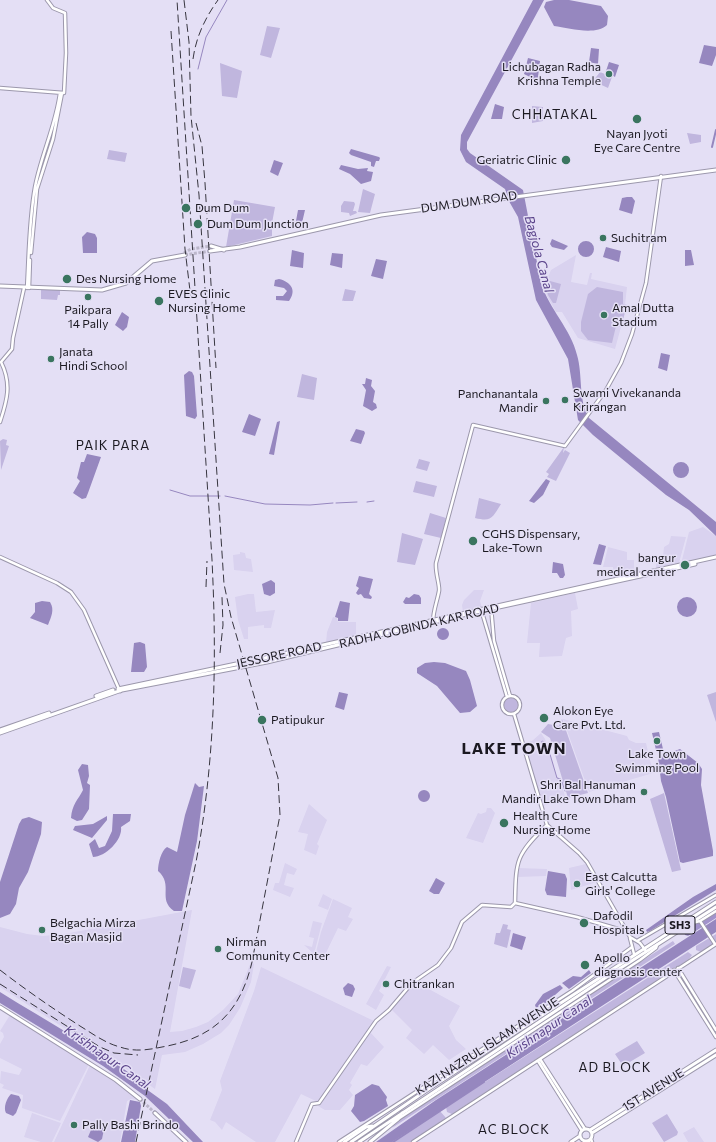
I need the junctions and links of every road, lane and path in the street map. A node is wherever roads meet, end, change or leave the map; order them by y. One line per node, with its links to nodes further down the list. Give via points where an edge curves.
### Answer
1 (47, 0): 3 (street, via 53,8 66,13 64,93)
2 (0, 88): 3 (street)
3 (61, 93): 11 (street, via 34,189)
4 (716, 170): 5 (main road, DUM DUM ROAD)
5 (661, 176): 7 (main road, DUM DUM ROAD, via 381,215); 17 (street, via 646,283 633,334 612,380 581,427 565,446 473,425 436,563 435,576 439,590)
6 (211, 246): 7 (main road, DUM DUM ROAD)
7 (224, 250): 8 (main road, DUM DUM ROAD)
8 (210, 251)
9 (185, 254): 11 (main road, via 146,265 126,283 102,290)
10 (0, 286): 11 (main road)
11 (27, 288): 12 (street, via 13,338 13,347 1,362 6,374 8,399)
12 (0, 422)
13 (0, 557): 19 (street, via 71,592 84,610)
14 (716, 559): 15 (main road, RADHA GOBINDA KAR ROAD)
15 (491, 608): 16 (main road, JESSORE ROAD); 20 (street, via 494,641)
16 (481, 610): 17 (main road, JESSORE ROAD); 21 (street)
17 (433, 621): 18 (main road, JESSORE ROAD)
18 (277, 657): 19 (main road, JESSORE ROAD); 19 (main road, via 224,671)
19 (120, 689): 23 (main road)
20 (510, 696): 21 (street); 22 (street, via 516,698 520,704)
21 (507, 697): 22 (street, via 502,703 503,710)
22 (514, 714): 24 (street)
23 (0, 731)
24 (547, 825): 27 (street, via 530,842 518,860); 32 (street, via 587,862)
25 (716, 895): 34 (street, via 658,931)
26 (716, 902): 38 (main road, KAZI NAZRUL ISLAM AVENUE / SH3)
27 (516, 903): 32 (street); 68 (street, via 511,907 482,905 464,919 451,948 438,965 412,983 376,1021 319,1103 312,1104)
28 (716, 907): 31 (main road, KAZI NAZRUL ISLAM AVENUE / SH3)
29 (716, 911): 30 (street)
30 (701, 922): 31 (street); 35 (street)
31 (691, 923): 36 (main road, KAZI NAZRUL ISLAM AVENUE / SH3)
32 (626, 931): 33 (street)
33 (630, 938): 34 (street); 37 (street)
34 (636, 941): 38 (street)
35 (715, 943): 40 (street)
36 (657, 944): 38 (main road, KAZI NAZRUL ISLAM AVENUE / SH3); 61 (street, KAZI NAZRUL ISLAM AVENUE, via 656,948 640,960)
37 (632, 947): 39 (street); 55 (street, KAZI NAZRUL ISLAM AVENUE, via 572,991)
38 (645, 950): 39 (main road, KAZI NAZRUL ISLAM AVENUE / SH3); 42 (main road, KAZI NAZRUL ISLAM AVENUE / SH3)
39 (634, 954): 42 (main road, KAZI NAZRUL ISLAM AVENUE / SH3)
40 (678, 968): 41 (street); 43 (street)
41 (674, 970): 44 (street); 52 (street)
42 (604, 976): 55 (main road, KAZI NAZRUL ISLAM AVENUE / SH3); 59 (main road, KAZI NAZRUL ISLAM AVENUE / SH3)
43 (695, 997): 44 (street); 46 (street)
44 (692, 999): 47 (street)
45 (0, 1007): 56 (main road, via 116,1080)
46 (708, 1017): 47 (street); 48 (street)
47 (705, 1019): 49 (street)
48 (716, 1030)
49 (716, 1037)
50 (716, 1050): 64 (main road, 1ST AVENUE)
51 (716, 1055): 64 (main road)
52 (539, 1060): 53 (street); 54 (street); 74 (street)
53 (557, 1085): 54 (street); 57 (street)
54 (553, 1087): 58 (street)
55 (410, 1098): 62 (main road, KAZI NAZRUL ISLAM AVENUE / SH3); 69 (street, KAZI NAZRUL ISLAM AVENUE)
56 (140, 1099)
57 (569, 1104): 58 (street); 63 (street)
58 (566, 1106): 63 (street)
59 (404, 1111): 61 (main road, SH3); 72 (main road, KAZI NAZRUL ISLAM AVENUE)
60 (155, 1113): 67 (main road)
61 (398, 1119): 73 (main road, SH3)
62 (374, 1125): 70 (main road, SH3, via 366,1127); 71 (main road, KAZI NAZRUL ISLAM AVENUE)
63 (583, 1130): 64 (main road); 65 (main road)
64 (591, 1132): 66 (main road)
65 (581, 1138): 66 (main road); 75 (main road); 76 (main road)
66 (590, 1141)
67 (186, 1142)
68 (296, 1142)
69 (339, 1142)
70 (344, 1142)
71 (351, 1142)
72 (359, 1142)
73 (370, 1142)
74 (414, 1142)
75 (571, 1142)
76 (578, 1142)

